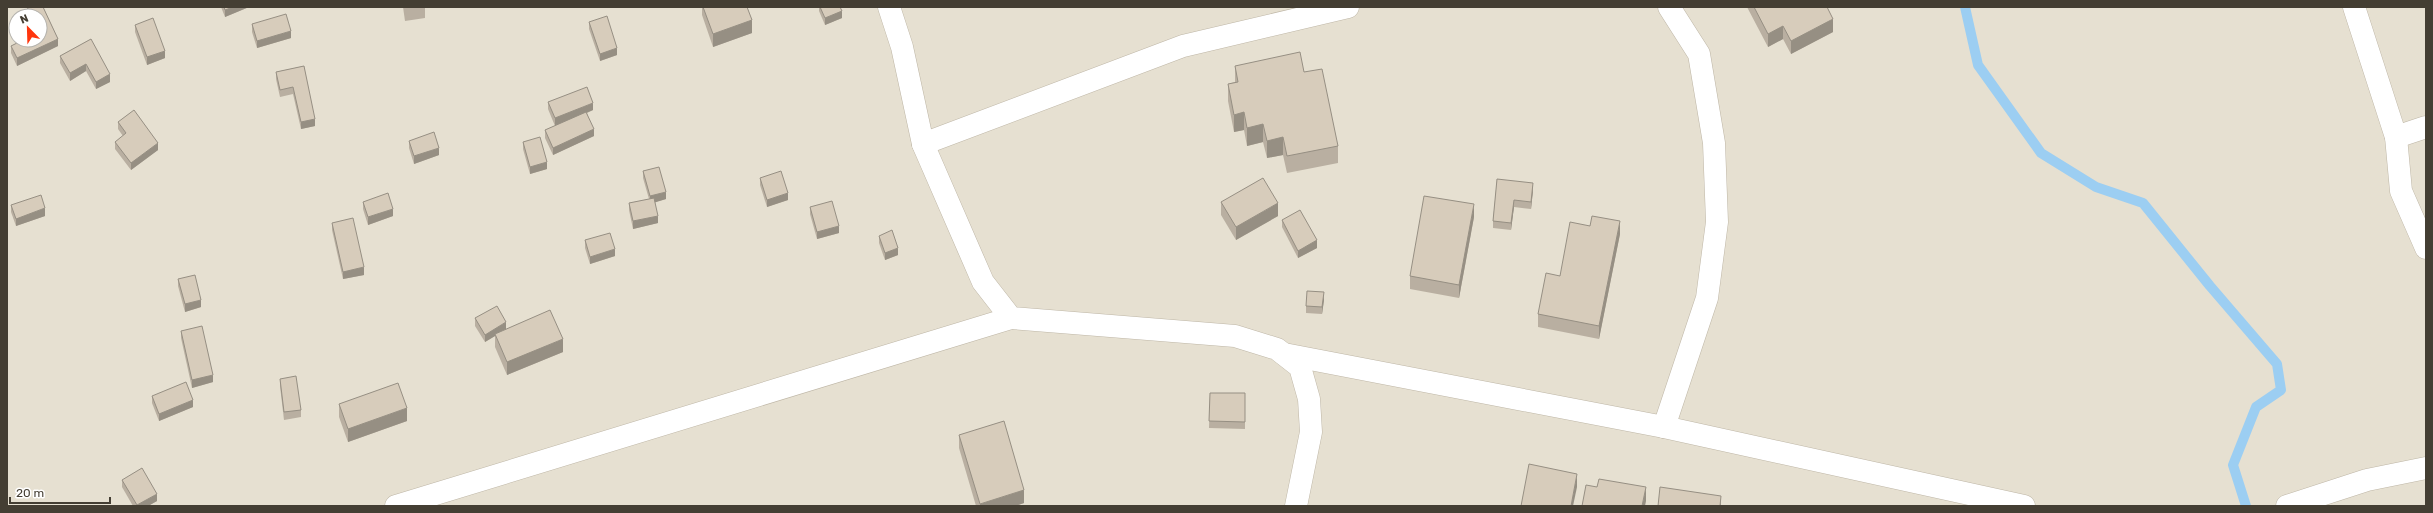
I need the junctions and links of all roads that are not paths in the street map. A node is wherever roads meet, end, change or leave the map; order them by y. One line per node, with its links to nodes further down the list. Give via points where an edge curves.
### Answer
1 (889, 7): 7 (street, via 902,48)
2 (1348, 7): 7 (street, via 1183,46)
3 (1669, 7): 11 (street, via 1699,54 1714,143 1717,222 1707,298)
4 (2354, 7): 6 (street)
5 (2426, 127): 6 (street)
6 (2396, 137): 8 (street, via 2401,191)
7 (923, 144): 9 (street, via 983,282)
8 (2426, 248)
9 (1011, 318): 10 (street, via 1235,336 1277,349); 13 (street)
10 (1282, 354): 11 (street); 14 (street, via 1300,367 1309,399 1311,432)
11 (1664, 427): 15 (street)
12 (2426, 468): 16 (street, via 2367,480)
13 (396, 506)
14 (1296, 506)
15 (2024, 506)
16 (2287, 506)

